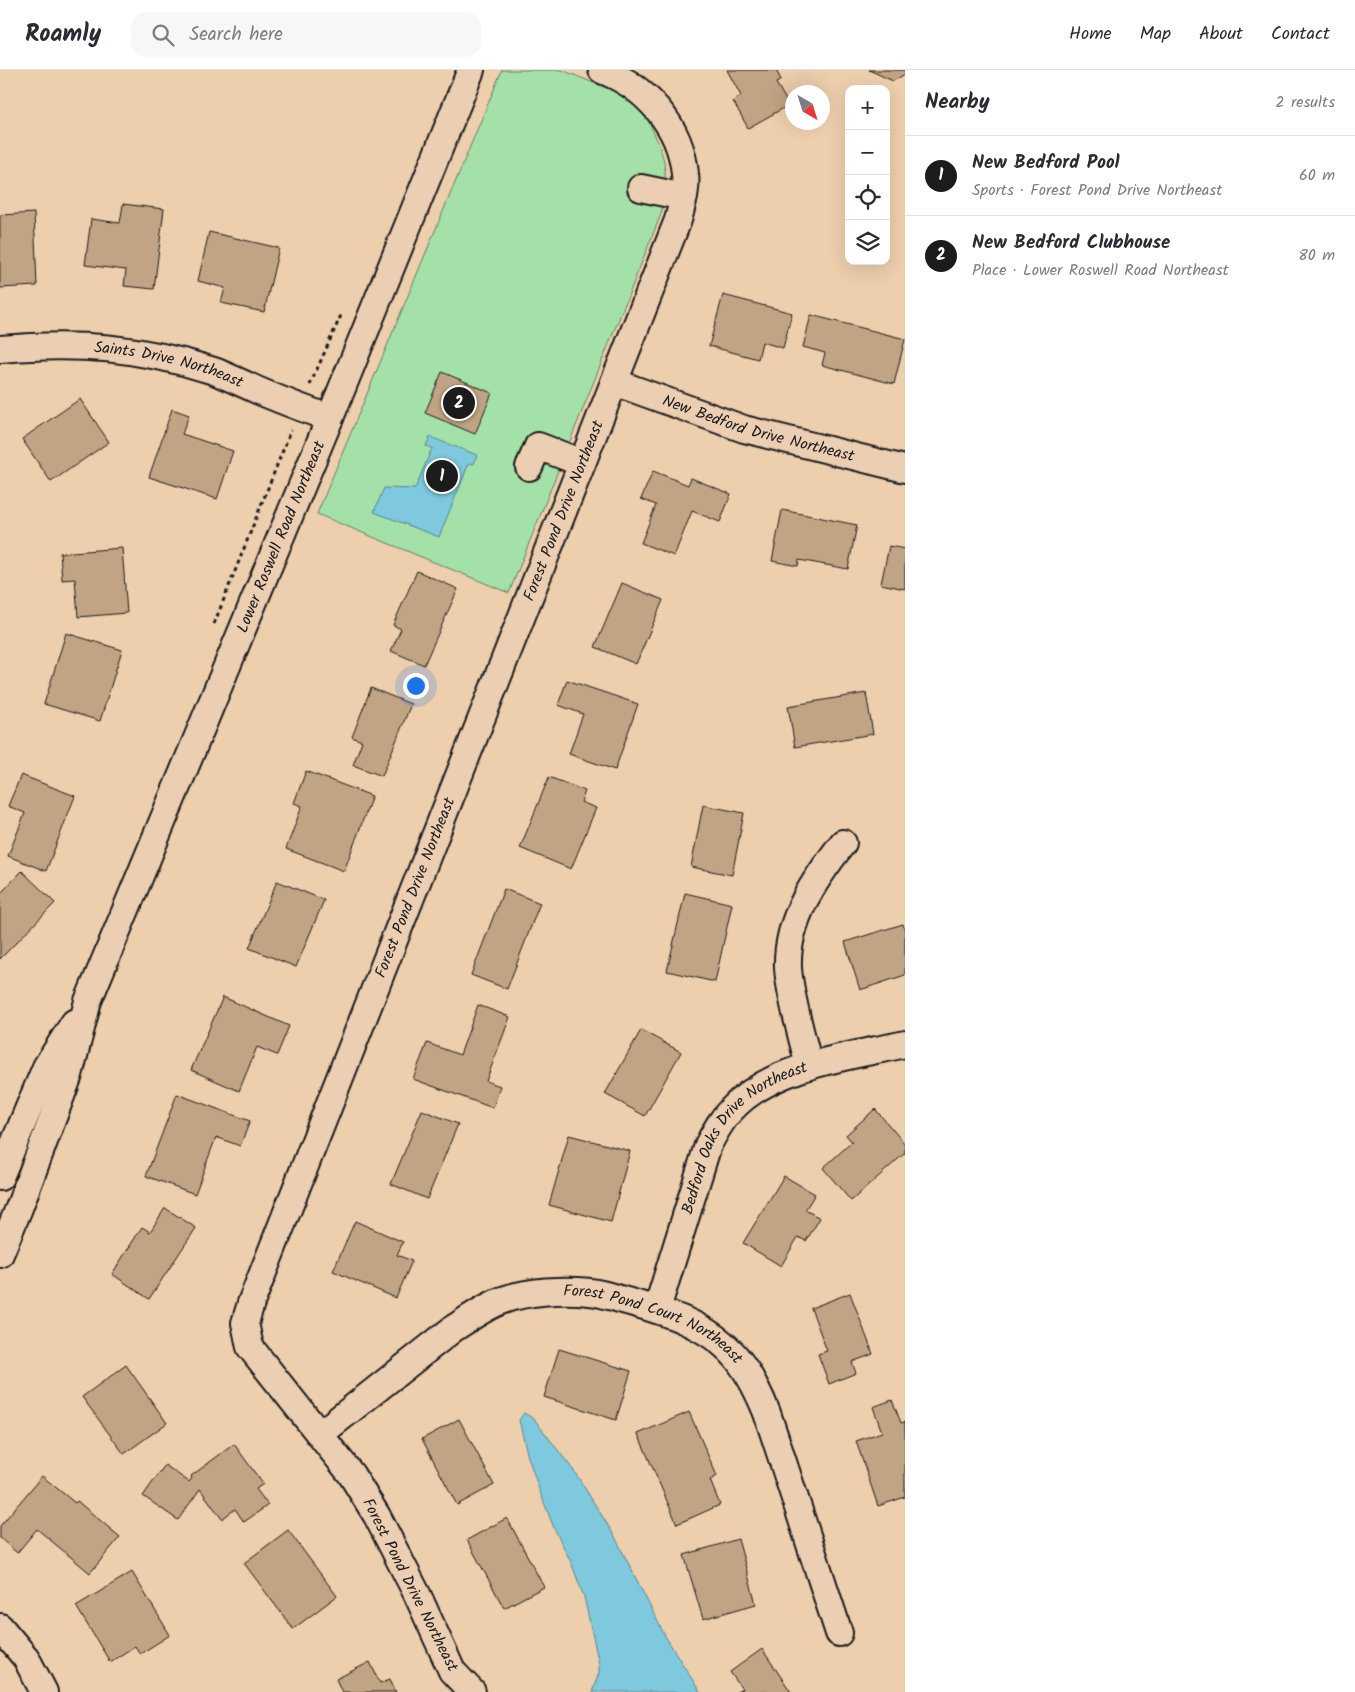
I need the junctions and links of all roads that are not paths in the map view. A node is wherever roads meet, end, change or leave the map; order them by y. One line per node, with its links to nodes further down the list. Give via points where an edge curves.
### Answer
1 (471, 70): 7 (street, Lower Roswell Road Northeast)
2 (602, 70): 4 (street, Forest Pond Drive Northeast, via 629,84 666,118 686,174)
3 (641, 188): 4 (street)
4 (684, 197): 6 (street, Forest Pond Drive Northeast, via 678,220)
5 (0, 349): 7 (street, Saints Drive Northeast, via 74,345 161,356 215,372)
6 (614, 382): 8 (street, Forest Pond Drive Northeast); 10 (street, New Bedford Drive Northeast, via 744,429)
7 (330, 418): 12 (street, Lower Roswell Road Northeast)
8 (582, 463): 9 (street, via 538,446); 18 (street, Forest Pond Drive Northeast, via 251,1303 246,1323 250,1347)
9 (529, 467)
10 (905, 469)
11 (843, 844): 14 (street, via 797,914 789,946 790,982)
12 (88, 1001): 15 (street, Lower Roswell Road Northeast, via 46,1067); 16 (street, Lower Roswell Road Northeast, via 69,1075)
13 (905, 1044): 14 (street, Bedford Oaks Drive Northeast)
14 (809, 1066): 17 (street, Bedford Oaks Drive Northeast, via 773,1080 751,1093 732,1108 718,1126 708,1145)
15 (0, 1177)
16 (0, 1254)
17 (657, 1309): 18 (street, Forest Pond Court Northeast, via 591,1292 547,1292 503,1300 454,1328); 20 (street, Forest Pond Court Northeast, via 716,1338 736,1357 754,1383 768,1413)
18 (320, 1434): 22 (street, Forest Pond Drive Northeast, via 377,1516 452,1671)
19 (0, 1627): 21 (street, via 26,1658)
20 (839, 1632)
21 (44, 1692)
22 (472, 1692)

